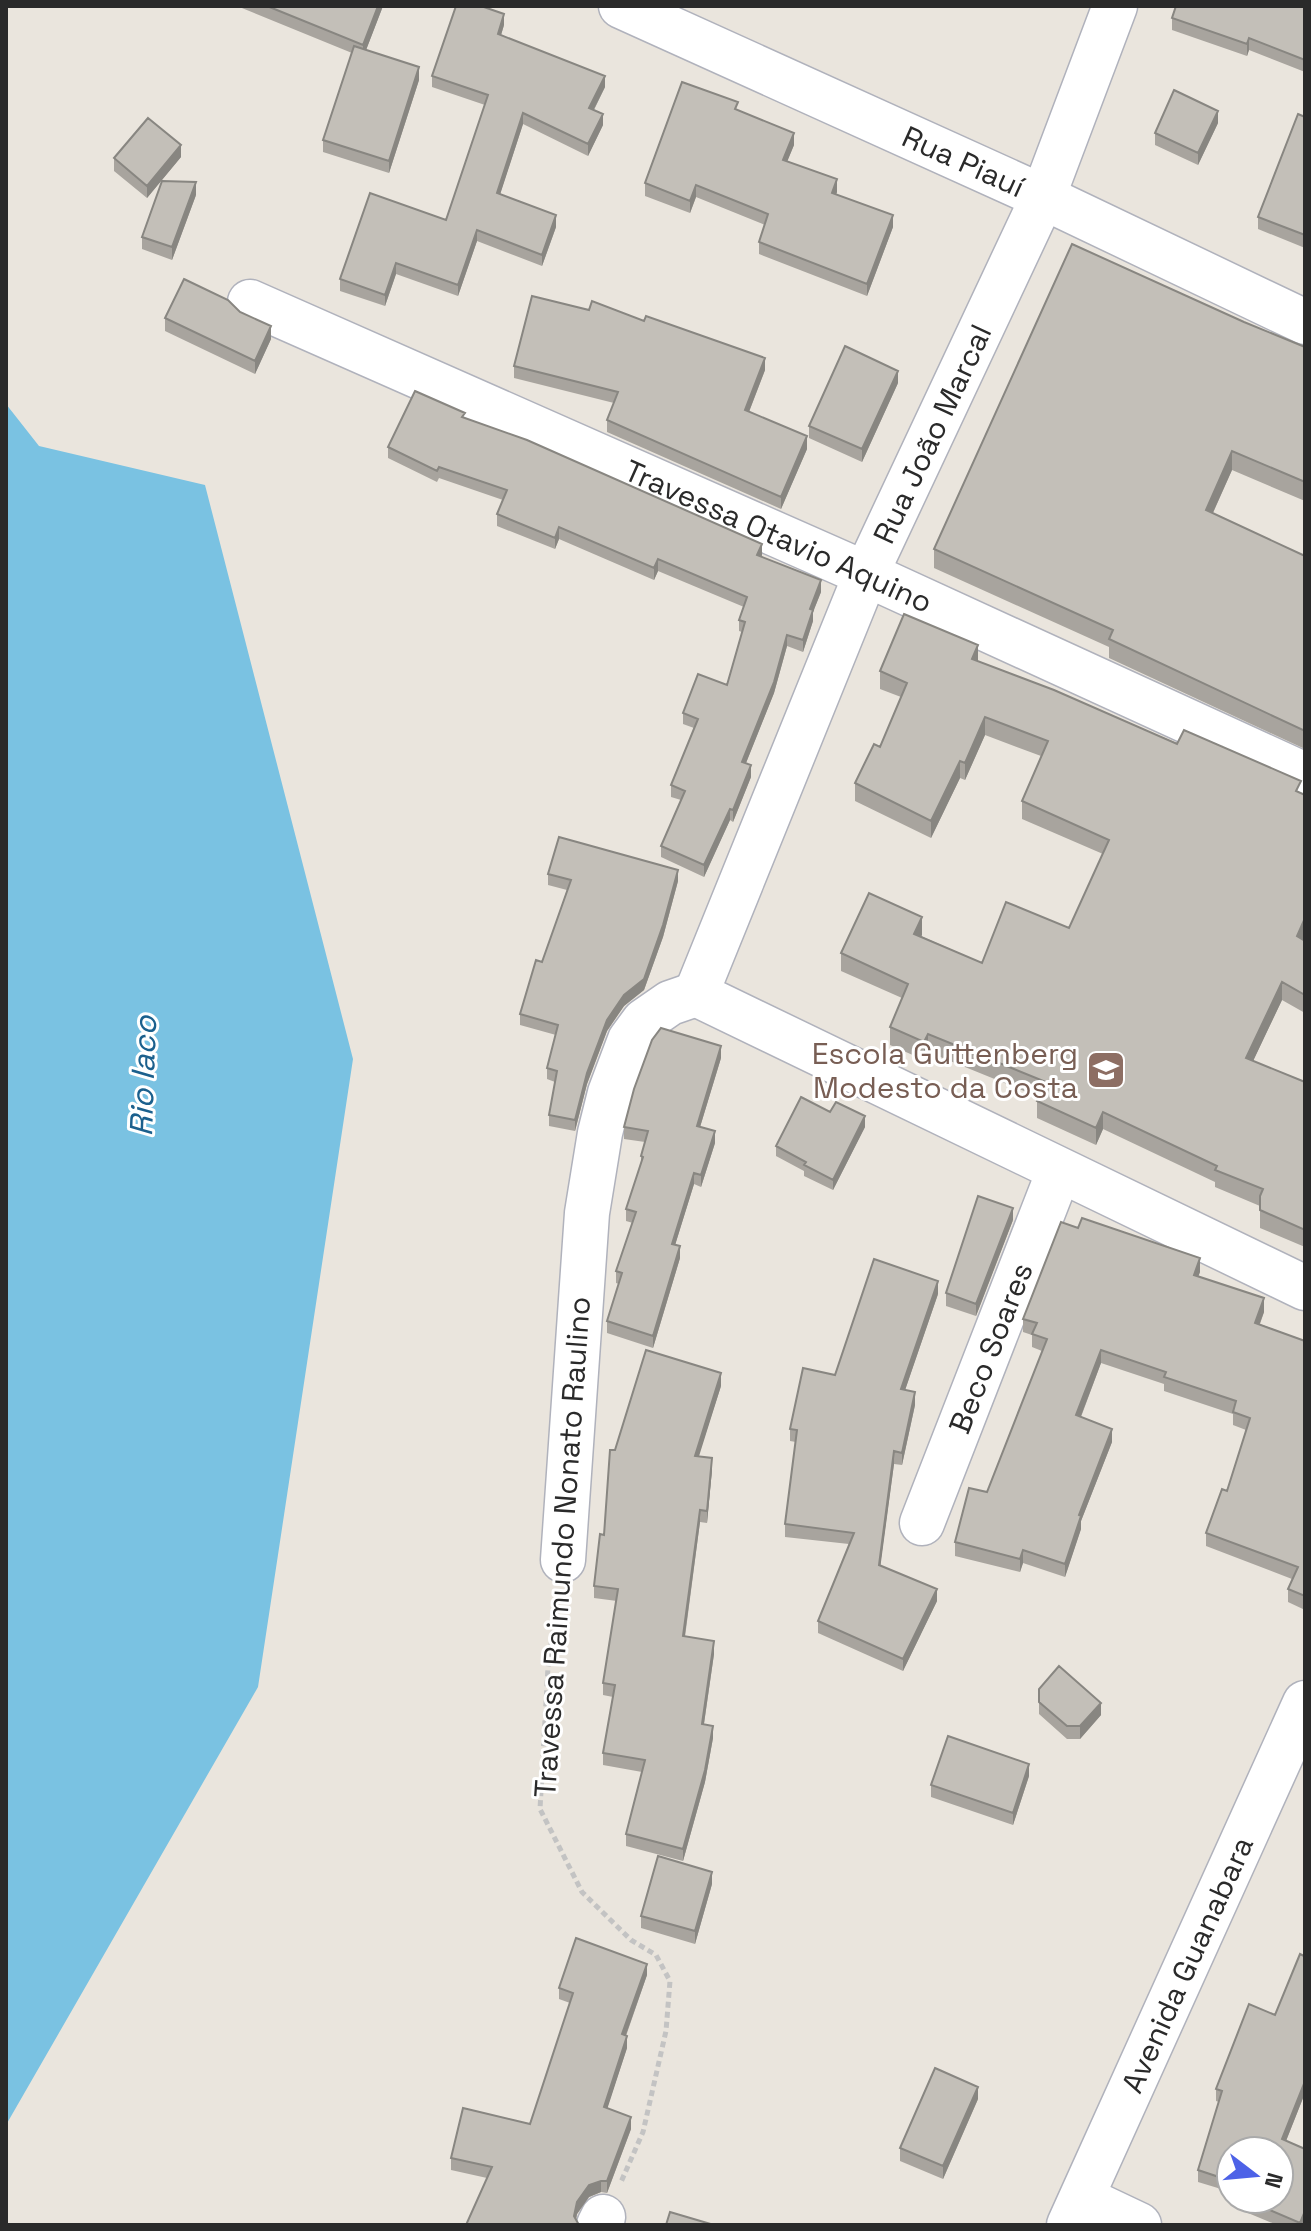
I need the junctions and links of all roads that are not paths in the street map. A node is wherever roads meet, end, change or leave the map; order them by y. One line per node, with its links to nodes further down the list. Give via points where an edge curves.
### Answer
1 (621, 6): 3 (street, Rua Piauí)
2 (1115, 6): 3 (street, Rua João Marcal)
3 (1043, 197): 5 (street, Rua Piauí); 6 (street, Rua João Marcal)
4 (250, 302): 6 (street, Travessa Otavio Aquino)
5 (1305, 322)
6 (866, 574): 7 (street, Travessa Otavio Aquino); 8 (street, Rua João Marcal)
7 (1305, 775)
8 (696, 994): 9 (street); 12 (street, Travessa Raimundo Nonato Raulino, via 644,1021 630,1040 600,1133 587,1213)
9 (1059, 1171): 10 (street); 11 (street, Beco Soares)
10 (1305, 1288)
11 (922, 1523)
12 (563, 1560)
13 (1305, 1703): 14 (street, Avenida Guanabara)
14 (1076, 2212): 15 (street)
15 (1139, 2225)

